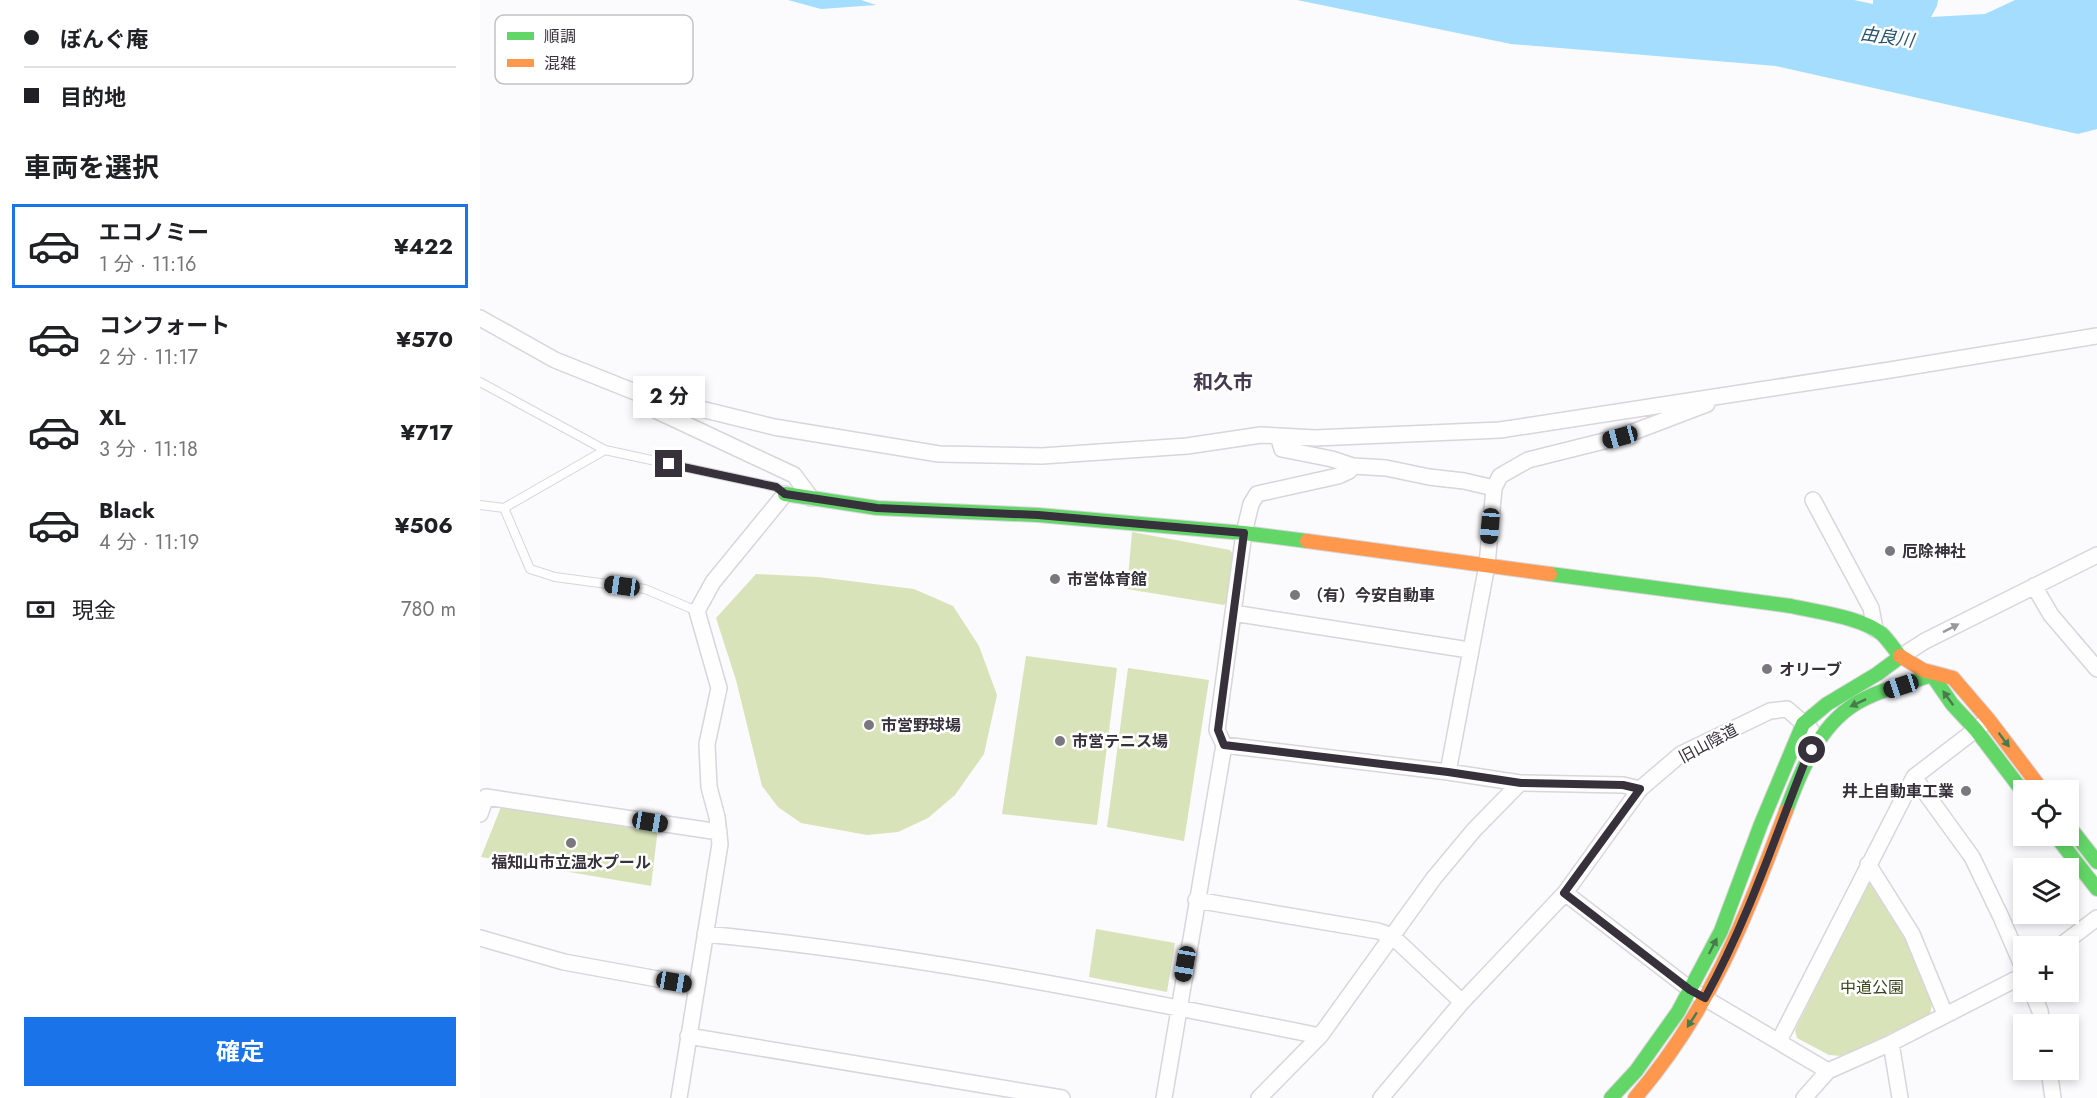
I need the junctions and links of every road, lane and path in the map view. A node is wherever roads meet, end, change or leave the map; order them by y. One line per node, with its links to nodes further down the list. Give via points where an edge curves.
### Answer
1 (480, 318): 4 (street, via 555,360)
2 (2097, 336): 5 (street)
3 (480, 382): 7 (lane)
4 (640, 394): 6 (street, via 774,427 939,454 1042,456); 11 (street, via 656,410 794,476)
5 (1732, 394): 6 (street, via 1500,430); 9 (street, via 1620,437 1528,460 1500,476)
6 (1278, 436): 8 (street, via 1282,449)
7 (605, 450): 10 (lane, via 776,487); 14 (lane)
8 (1353, 466): 9 (street, via 1386,468); 15 (street, via 1338,476 1257,494)
9 (1494, 488): 17 (street)
10 (785, 494): 11 (street); 19 (street, via 713,582)
11 (812, 498): 15 (street, via 877,508 1038,515)
12 (1814, 501): 21 (street, via 1871,608)
13 (480, 505): 14 (lane)
14 (504, 508): 19 (lane, via 530,569 555,577 645,589)
15 (1244, 533): 17 (street); 20 (street)
16 (2097, 555): 18 (street)
17 (1486, 565): 21 (street, via 1791,606); 22 (street)
18 (2034, 586): 23 (street, one-way to 18, via 1925,640); 24 (street, via 2050,615)
19 (697, 611): 39 (street, via 719,688 707,744 709,787)
20 (1233, 613): 22 (street); 30 (street, via 1218,730)
21 (1875, 629): 23 (street)
22 (1469, 650): 31 (street)
23 (1900, 657): 25 (street); 27 (street)
24 (2097, 669)
25 (1932, 675): 26 (street, via 1953,678); 28 (street, one-way to 25); 29 (street, one-way to 29, via 1849,708)
26 (1989, 720): 28 (street); 34 (street, one-way to 34)
27 (1803, 724): 29 (street, 旧山陰道); 36 (street, 旧山陰道, via 1787,709 1770,711 1681,754); 55 (street, one-way to 27, via 1721,931)
28 (1976, 730): 32 (street); 33 (street)
29 (1820, 737): 56 (street, via 1804,764 1744,918)
30 (1224, 745): 31 (street); 46 (street)
31 (1448, 772): 35 (street)
32 (1914, 777): 43 (street); 52 (street, via 1972,857)
33 (2014, 780)
34 (2034, 780)
35 (1521, 783): 36 (street, via 1623,785); 49 (street, via 1467,838)
36 (1640, 789): 45 (street, 旧山陰道)
37 (483, 795): 38 (street); 39 (street)
38 (480, 814)
39 (719, 832): 48 (street)
40 (2079, 839): 42 (street)
41 (2064, 846): 44 (street)
42 (2097, 862)
43 (1868, 864): 59 (street, via 1912,934); 62 (street)
44 (2097, 889)
45 (1564, 893): 55 (street); 57 (street, 旧山陰道)
46 (1196, 900): 49 (street); 58 (street)
47 (2097, 918): 50 (street)
48 (705, 934): 54 (street); 58 (street, via 799,943 938,964)
49 (1392, 936): 57 (street); 61 (street)
50 (2073, 936)
51 (480, 938): 54 (street, via 564,962)
52 (2013, 946)
53 (2013, 979): 59 (street)
54 (696, 986): 60 (street)
55 (1690, 990): 56 (street); 71 (street, via 1636,1071)
56 (1705, 998): 62 (street); 72 (street, one-way to 72)
57 (1462, 1002): 70 (street, 旧山陰道)
58 (1178, 1007): 61 (street); 68 (street)
59 (1945, 1014): 63 (street)
60 (688, 1036): 66 (street); 67 (street)
61 (1320, 1036): 69 (street)
62 (1779, 1041): 64 (street)
63 (1891, 1043): 64 (street); 74 (street)
64 (1828, 1071): 73 (street)
65 (2050, 1080): 75 (street)
66 (679, 1098)
67 (1062, 1098)
68 (1164, 1098)
69 (1259, 1098)
70 (1381, 1098)
71 (1611, 1098)
72 (1635, 1098)
73 (1804, 1098)
74 (1900, 1098)
75 (2053, 1098)

